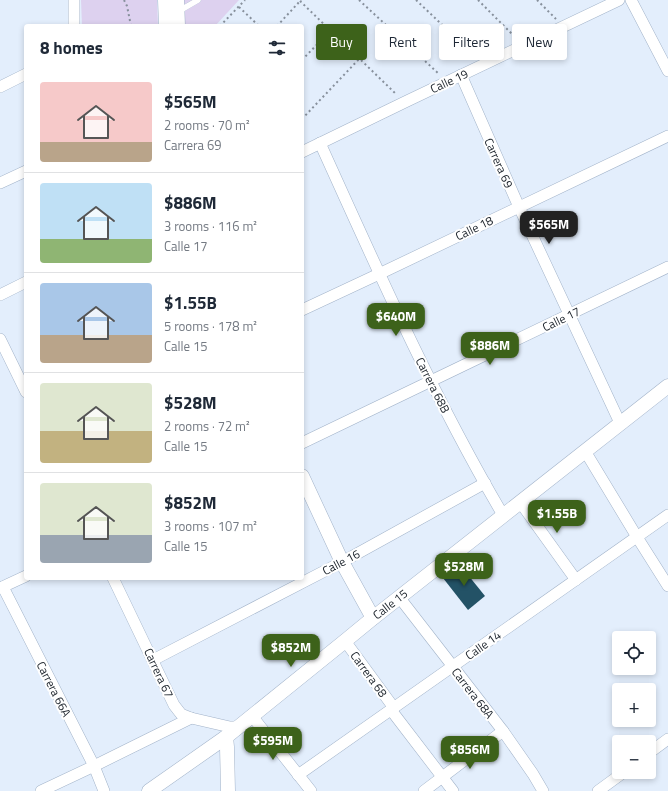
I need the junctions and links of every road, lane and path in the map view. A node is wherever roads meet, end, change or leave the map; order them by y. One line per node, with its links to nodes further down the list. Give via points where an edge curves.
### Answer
1 (74, 0): 15 (street)
2 (124, 0): 16 (path)
3 (165, 0): 17 (street)
4 (198, 0): 14 (lane)
5 (245, 0): 13 (path)
6 (359, 0): 34 (path)
7 (416, 0): 30 (path)
8 (478, 0): 24 (path)
9 (536, 0): 22 (path)
10 (631, 0): 31 (street)
11 (301, 1): 20 (path); 21 (path)
12 (614, 1): 23 (street, Calle 19)
13 (239, 7): 18 (path); 19 (path)
14 (177, 13)
15 (74, 24)
16 (131, 24)
17 (166, 24)
18 (222, 24)
19 (257, 24)
20 (279, 24)
21 (325, 24)
22 (562, 24)
23 (567, 24)
24 (512, 34)
25 (316, 46): 27 (path)
26 (512, 50): 30 (street, Calle 19)
27 (304, 58)
28 (358, 60): 37 (path)
29 (362, 60): 36 (path)
30 (483, 64): 33 (street, Calle 19)
31 (668, 71)
32 (24, 75): 35 (street)
33 (461, 75): 34 (street, Calle 19); 43 (street, Carrera 69)
34 (447, 82): 36 (street, Calle 19)
35 (0, 87)
36 (405, 102): 39 (street, Calle 19)
37 (304, 117)
38 (668, 136): 43 (street, Calle 18)
39 (320, 143): 40 (street, Calle 19); 45 (street, Carrera 68B)
40 (304, 151)
41 (24, 172): 42 (street)
42 (0, 183)
43 (518, 207): 45 (street, Calle 18); 49 (street, Carrera 69)
44 (668, 267): 49 (street, Calle 17)
45 (379, 274): 48 (street, Calle 18); 51 (street, Carrera 68B)
46 (24, 283): 47 (street)
47 (0, 295)
48 (304, 309)
49 (570, 315): 51 (street, Calle 17); 54 (street, Carrera 69)
50 (0, 339): 53 (street)
51 (431, 381): 55 (street, Calle 17); 58 (street, Carrera 68B)
52 (668, 386): 54 (street, Calle 15)
53 (24, 388)
54 (620, 423): 56 (street, Calle 15)
55 (304, 442)
56 (586, 451): 59 (street, Calle 15); 62 (street)
57 (304, 480): 63 (street)
58 (485, 483): 60 (street, Carrera 68B); 63 (street, Calle 16)
59 (520, 502): 60 (street, Calle 15); 66 (street)
60 (503, 515): 69 (street, Calle 15)
61 (668, 515): 62 (street, Calle 14)
62 (637, 537): 66 (street, Calle 14); 67 (street)
63 (342, 562): 70 (street); 72 (street, Calle 16)
64 (24, 577): 68 (street)
65 (114, 580): 72 (street, Carrera 67)
66 (576, 580): 73 (street, Calle 14)
67 (668, 586)
68 (1, 588): 82 (street, Carrera 66A)
69 (399, 597): 70 (street, Calle 15); 73 (street, Carrera 68A)
70 (372, 618): 71 (street, Calle 15)
71 (345, 641): 74 (street, Carrera 68); 75 (street, Calle 15)
72 (153, 660): 76 (street, Carrera 67, via 174,705 181,714)
73 (453, 666): 74 (street, Calle 14); 78 (street, Carrera 68A)
74 (392, 709): 83 (street, Calle 14); 84 (street, Carrera 68)
75 (252, 716): 77 (street, Calle 15); 83 (street)
76 (191, 718): 77 (street, Carrera 67); 82 (street)
77 (238, 727): 79 (street, Calle 15)
78 (502, 732): 84 (street); 93 (street, Carrera 68A)
79 (226, 737): 88 (street, Calle 15); 89 (street)
80 (668, 739): 81 (street)
81 (656, 748)
82 (94, 766): 86 (street); 87 (street, Carrera 66A)
83 (298, 775): 90 (street)
84 (443, 777): 91 (street); 92 (street, Carrera 68)
85 (614, 779): 94 (street)
86 (41, 791)
87 (104, 791)
88 (149, 791)
89 (228, 791)
90 (311, 791)
91 (424, 791)
92 (453, 791)
93 (543, 791)
94 (598, 791)

